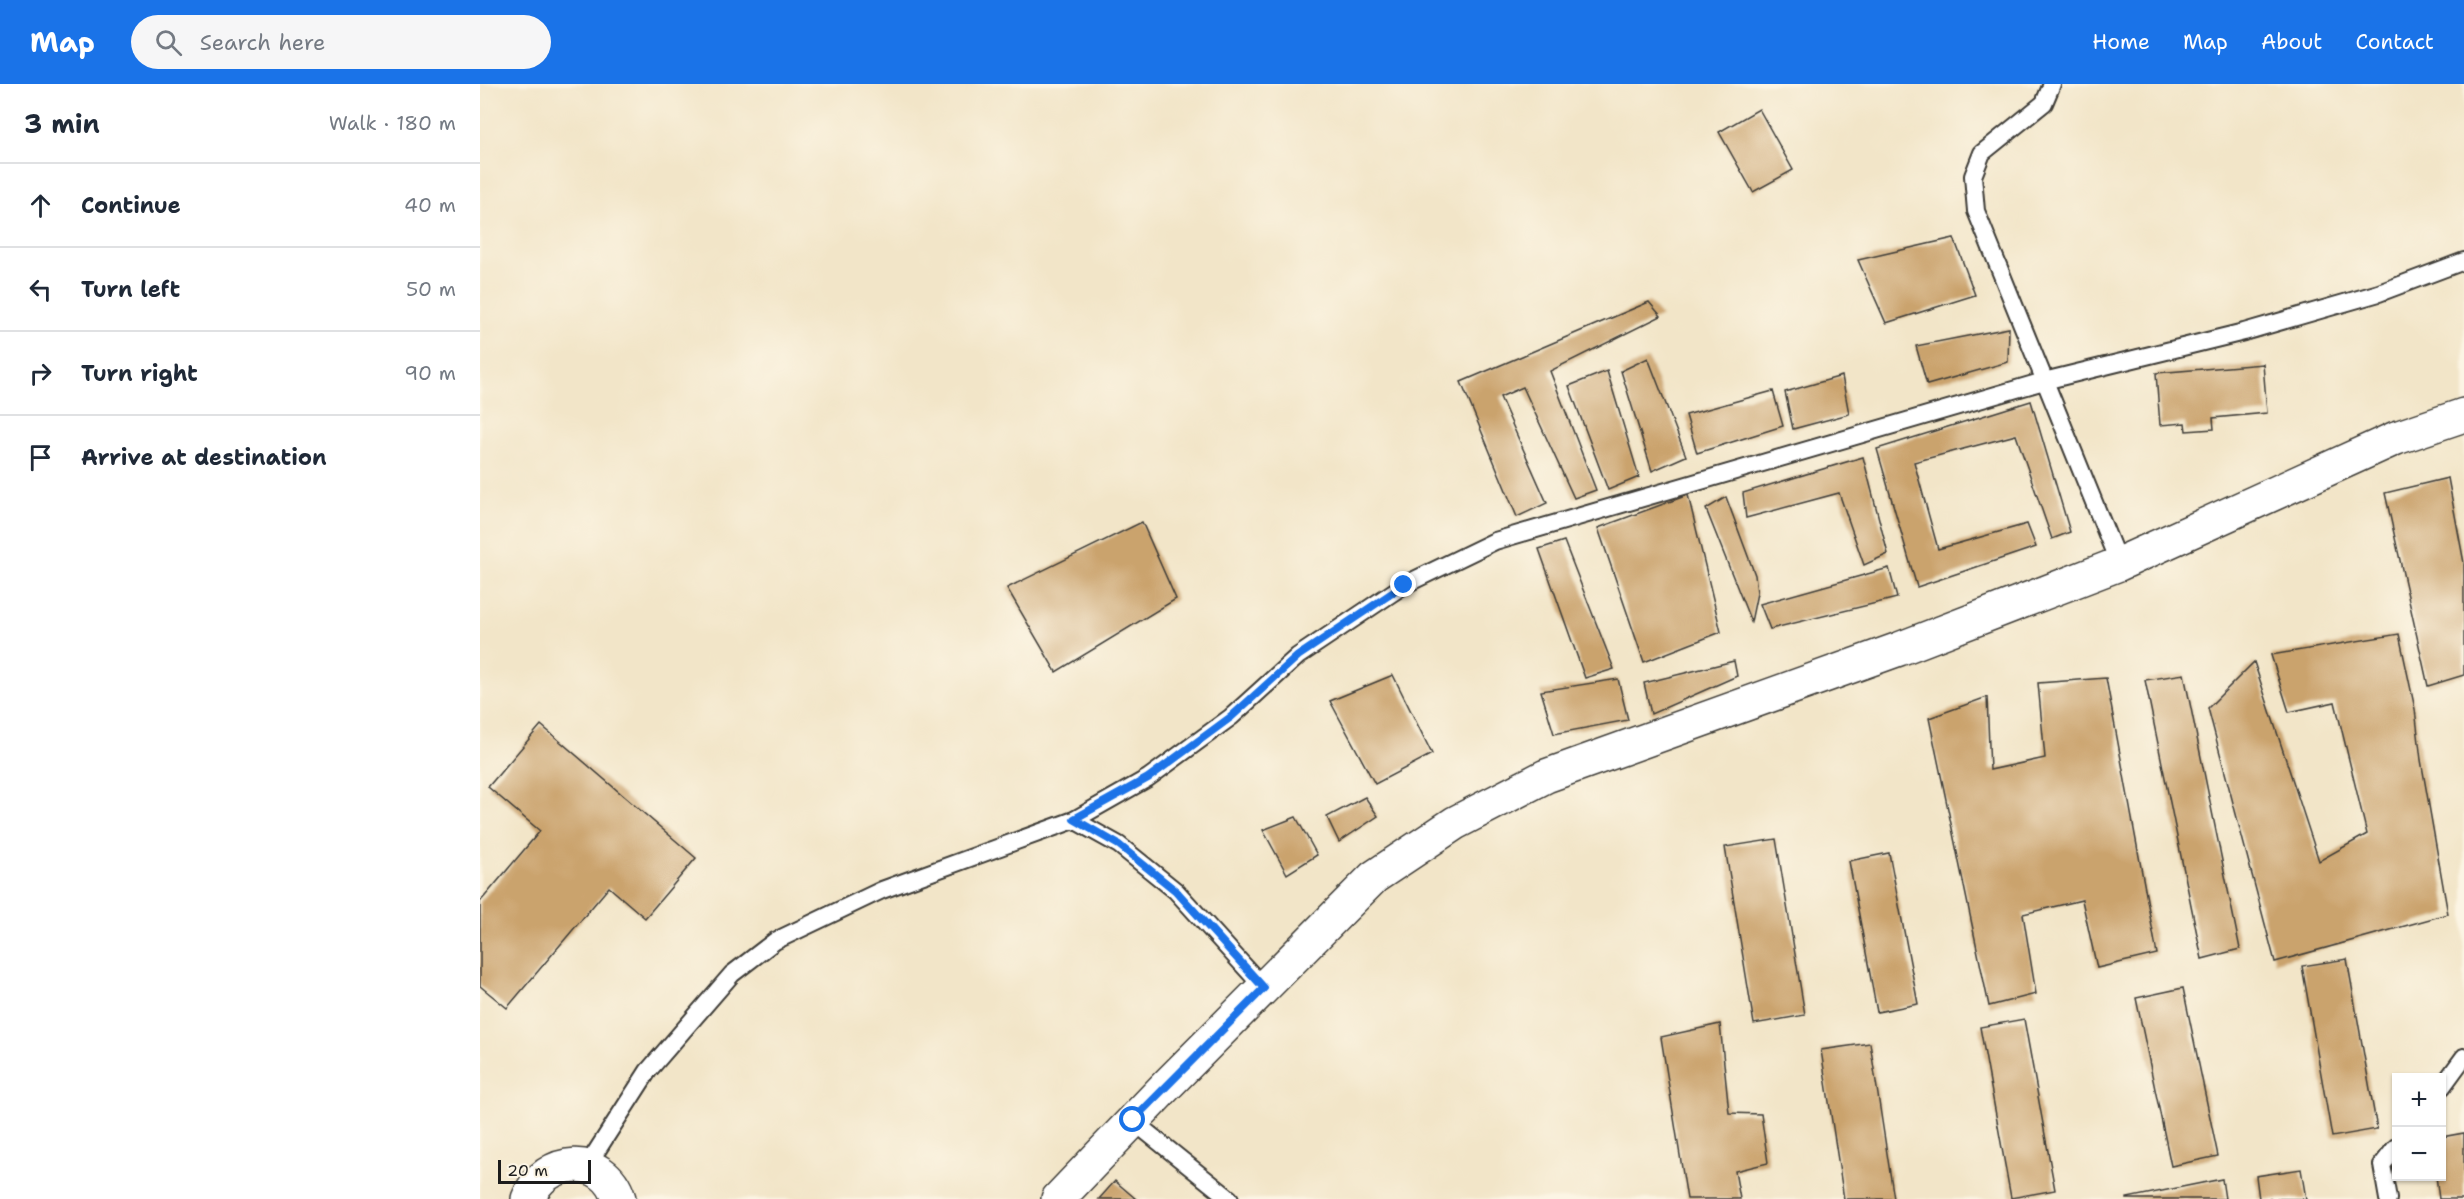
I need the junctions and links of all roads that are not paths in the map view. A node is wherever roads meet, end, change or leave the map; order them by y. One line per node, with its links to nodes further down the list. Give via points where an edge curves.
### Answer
1 (2052, 84): 3 (lane, via 2044,103 1982,153 1973,176 1976,212)
2 (2464, 261): 3 (lane, via 2379,293 2244,332)
3 (2044, 381): 5 (lane); 6 (lane, via 1495,541 1404,585 1298,656 1231,717 1148,778)
4 (2464, 415): 5 (street, via 2396,438)
5 (2119, 564): 7 (street, via 1899,649 1546,776 1455,823 1374,877)
6 (1074, 819): 7 (lane, via 1119,845 1176,891); 12 (lane, via 882,890 775,941 732,974 648,1071)
7 (1264, 988): 10 (street)
8 (2464, 1057): 9 (lane)
9 (2446, 1082)
10 (1133, 1120): 15 (street); 16 (lane)
11 (2392, 1152): 17 (lane, via 2382,1165)
12 (587, 1166): 13 (street, via 573,1164 545,1173); 14 (street, via 611,1183)
13 (528, 1199)
14 (619, 1199)
15 (1059, 1199)
16 (1230, 1199)
17 (2388, 1199)

